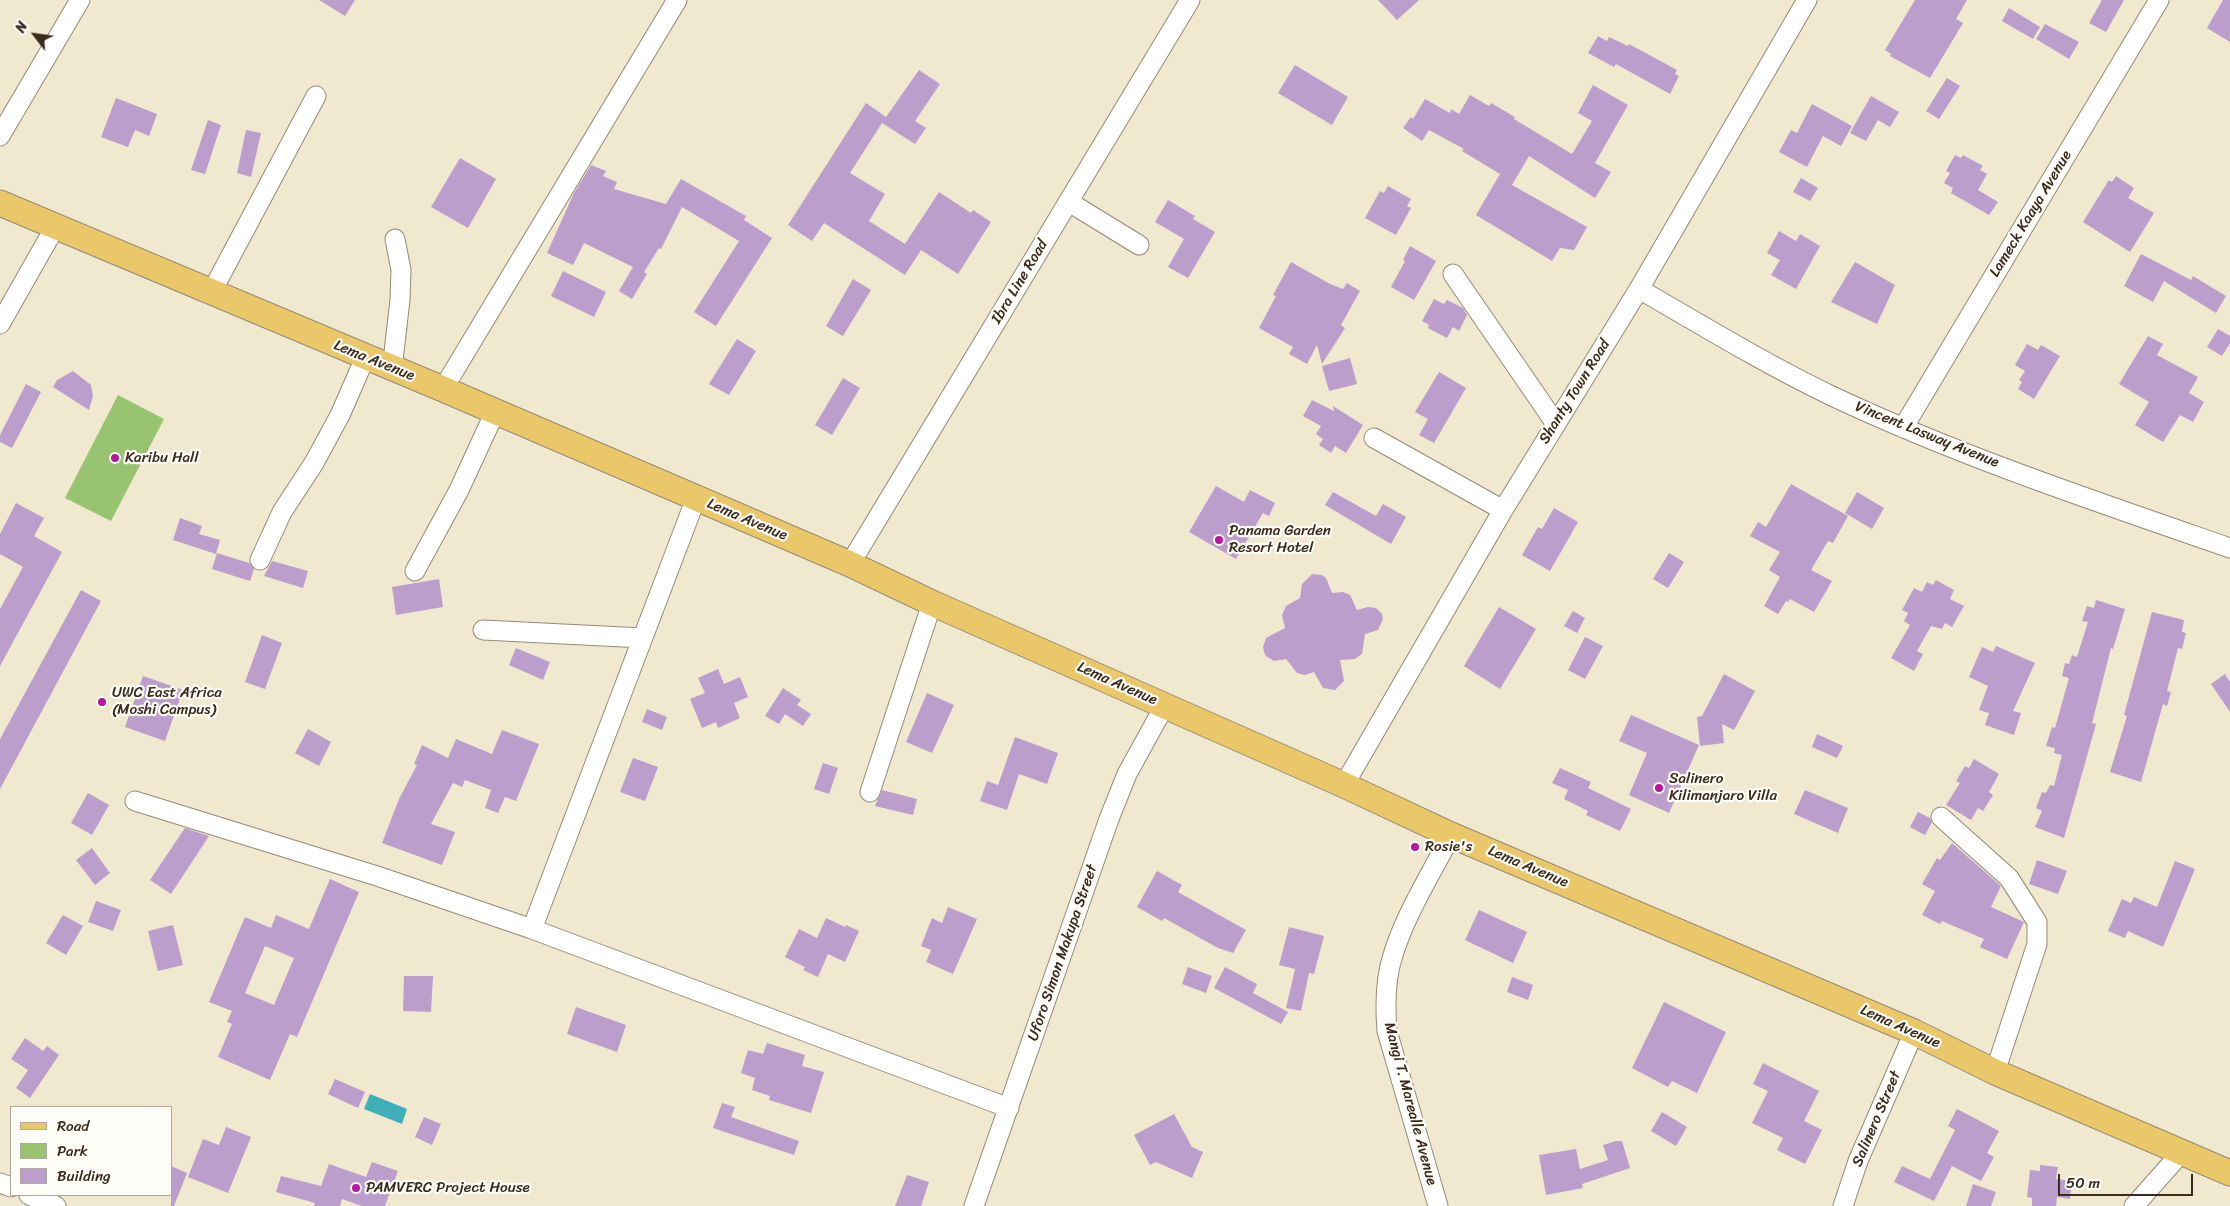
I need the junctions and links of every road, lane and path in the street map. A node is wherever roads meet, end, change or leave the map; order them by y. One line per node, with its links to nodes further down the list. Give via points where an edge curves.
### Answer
1 (80, 0): 7 (street)
2 (677, 0): 19 (street)
3 (1190, 0): 8 (street, Ibra Line Road)
4 (1807, 0): 14 (street, Shanty Town Road)
5 (2159, 0): 22 (street, Lameck Kaaya Avenue)
6 (316, 96): 15 (street)
7 (0, 136)
8 (1069, 202): 12 (street); 28 (street, Ibra Line Road)
9 (0, 203): 10 (main road, Lema Avenue)
10 (55, 227): 15 (main road, Lema Avenue); 16 (street)
11 (395, 239): 18 (street, via 401,270)
12 (1139, 246)
13 (1453, 274): 21 (street)
14 (1639, 290): 21 (street, Shanty Town Road); 22 (street, Vincent Lasway Avenue, via 1768,363)
15 (212, 293): 17 (main road, Lema Avenue)
16 (0, 324)
17 (365, 358): 18 (main road, Lema Avenue); 27 (street, via 340,414 314,463 282,512)
18 (392, 369): 19 (main road, Lema Avenue)
19 (443, 390): 20 (main road, Lema Avenue)
20 (495, 412): 24 (main road, Lema Avenue); 29 (street, via 459,490)
21 (1556, 424): 25 (street, Shanty Town Road)
22 (1903, 428): 26 (street, Vincent Lasway Avenue)
23 (1374, 438): 25 (street)
24 (696, 498): 28 (main road, Lema Avenue); 32 (street)
25 (1503, 510): 34 (street, Shanty Town Road)
26 (2230, 548)
27 (260, 560)
28 (850, 564): 30 (main road, Lema Avenue)
29 (415, 571)
30 (932, 603): 33 (main road, Lema Avenue); 35 (street)
31 (483, 630): 32 (street)
32 (643, 638): 39 (street)
33 (1165, 705): 34 (main road, Lema Avenue); 42 (street, Uforo Simon Makupa Street, via 1127,774 1109,819)
34 (1344, 784): 38 (main road, Lema Avenue)
35 (870, 792)
36 (135, 801): 39 (street, via 377,876)
37 (1941, 817): 41 (street, via 2008,878 2036,922 2037,944)
38 (1451, 835): 40 (main road, Lema Avenue); 48 (street, Mangi T. Marealle Avenue, via 1392,957 1385,1009 1387,1031)
39 (532, 929): 42 (street)
40 (1914, 1032): 41 (main road, Lema Avenue); 49 (street, Salinero Street, via 1858,1161)
41 (1995, 1072): 43 (main road, Lema Avenue)
42 (1009, 1108): 47 (street, Uforo Simon Makupa Street)
43 (2182, 1153): 44 (main road, Lema Avenue); 50 (street)
44 (2230, 1173)
45 (31, 1196): 46 (street)
46 (56, 1206)
47 (974, 1206)
48 (1438, 1206)
49 (1843, 1206)
50 (2134, 1206)

